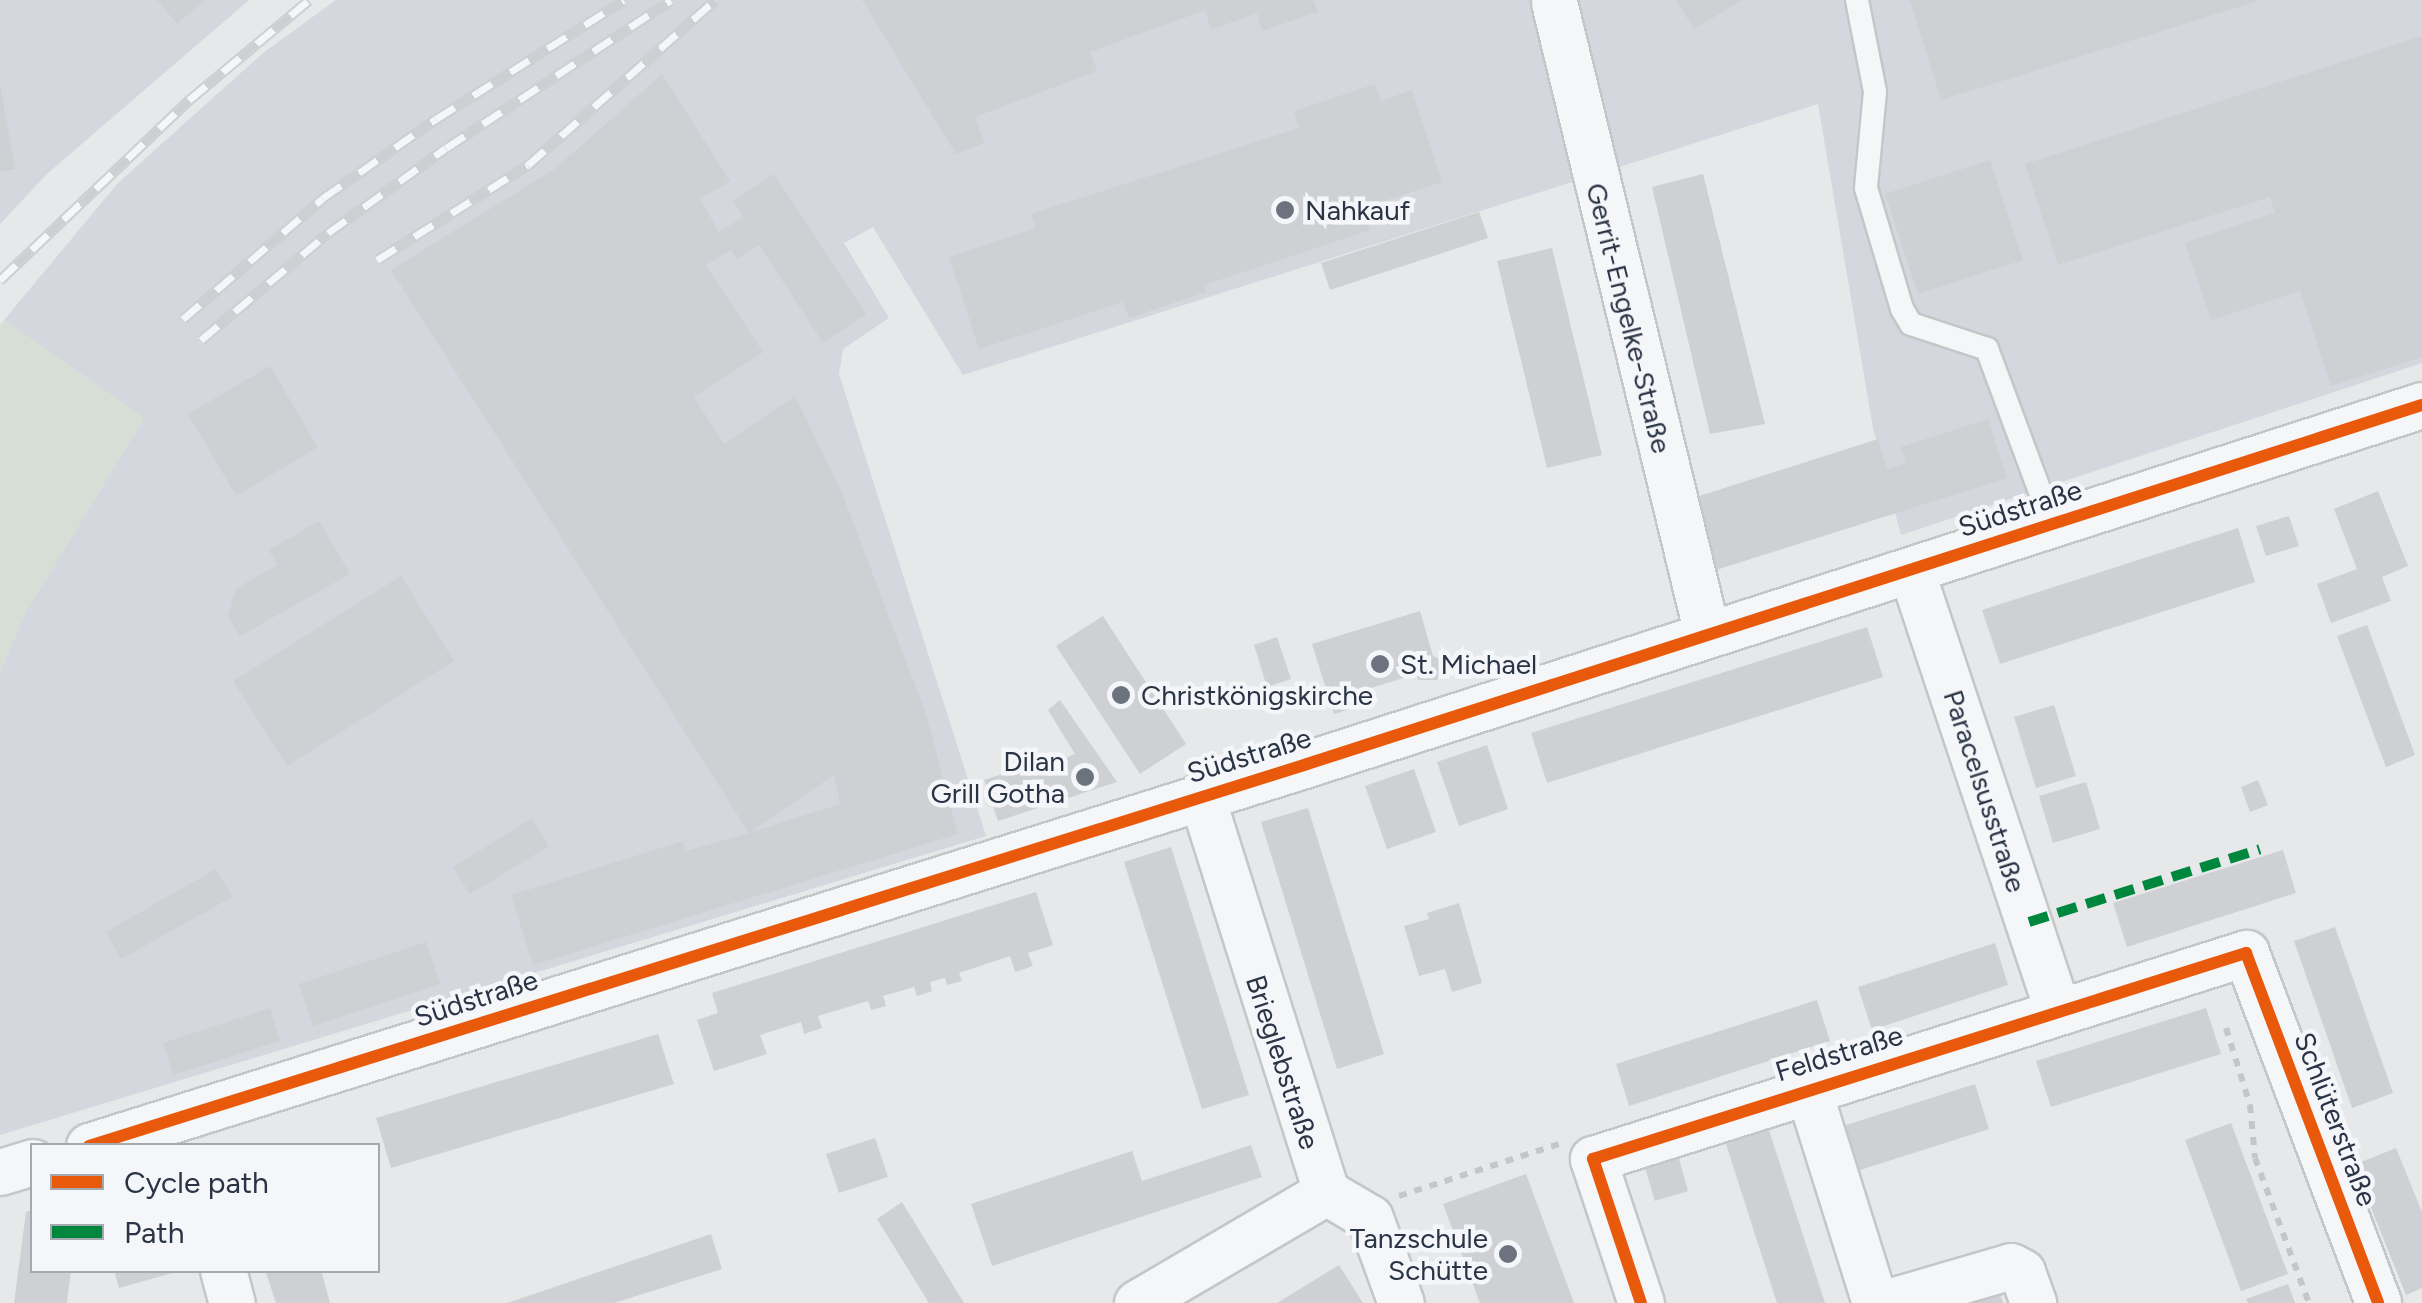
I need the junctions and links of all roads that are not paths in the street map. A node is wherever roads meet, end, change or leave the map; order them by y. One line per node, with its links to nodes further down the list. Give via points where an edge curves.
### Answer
1 (1857, 0): 4 (lane, via 1875,92 1866,188 1902,309 1911,324 1988,349)
2 (1554, 2): 6 (street, Gerrit-Engelke-Straße)
3 (2422, 405): 4 (street, Südstraße)
4 (2052, 524): 5 (street, Südstraße)
5 (1911, 570): 6 (street, Südstraße); 9 (street, Paracelsusstraße)
6 (1707, 634): 7 (street, Südstraße)
7 (1201, 795): 11 (street, Südstraße); 15 (street, Brieglebstraße)
8 (2227, 959): 9 (street, Feldstraße); 24 (street, Schlüterstraße)
9 (2058, 1012): 10 (street, Feldstraße)
10 (1808, 1089): 20 (street, Feldstraße, via 1593,1159); 21 (street)
11 (184, 1132): 12 (street, Südstraße)
12 (109, 1143)
13 (30, 1163): 14 (street)
14 (0, 1172)
15 (1340, 1201): 18 (street); 19 (street, Brieglebstraße, via 1370,1218)
16 (224, 1273): 17 (street)
17 (232, 1303)
18 (1137, 1303)
19 (1401, 1303)
20 (1642, 1303)
21 (1875, 1303)
22 (1884, 1303): 23 (street, via 2011,1266 2022,1272)
23 (2033, 1303)
24 (2378, 1303)

